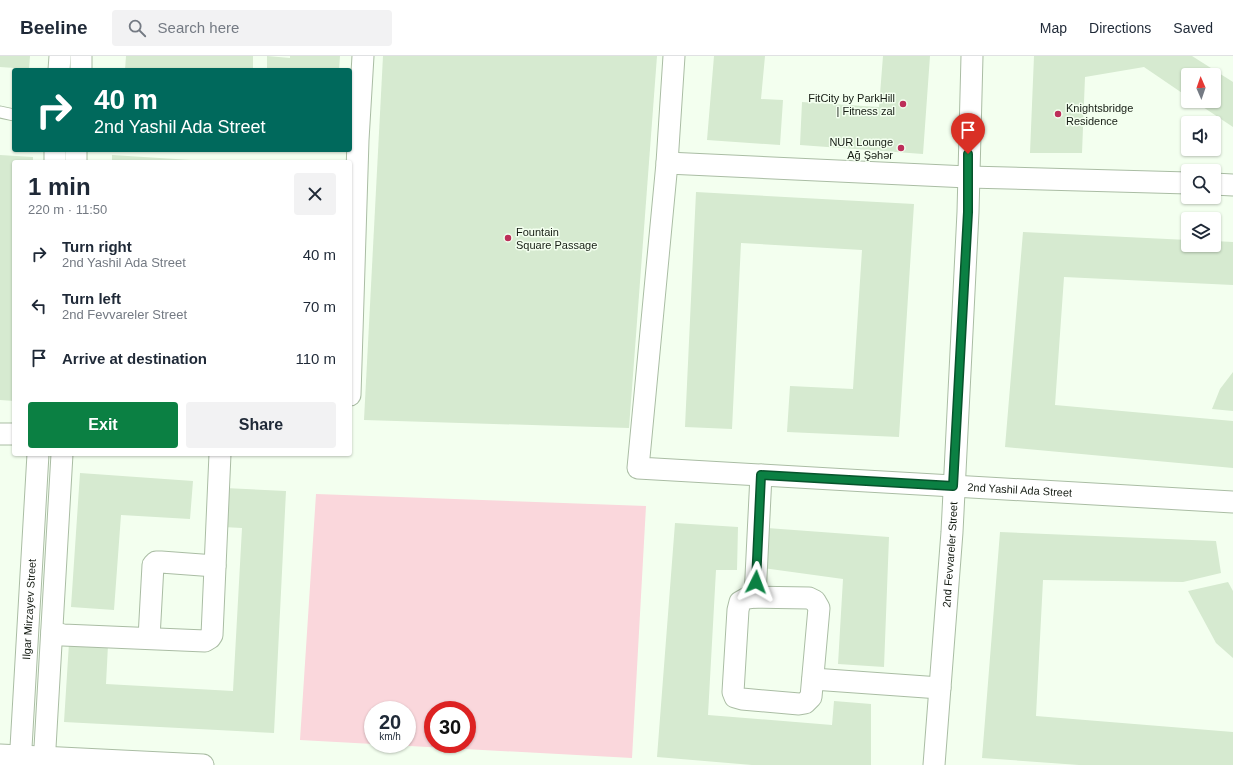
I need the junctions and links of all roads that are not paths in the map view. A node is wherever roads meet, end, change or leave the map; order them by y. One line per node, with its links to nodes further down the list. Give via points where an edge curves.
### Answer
1 (60, 56): 6 (street)
2 (81, 56): 7 (street)
3 (364, 56): 10 (street)
4 (674, 56): 11 (street)
5 (972, 56): 12 (street, 2nd Fevvareler Street)
6 (59, 68)
7 (81, 68)
8 (0, 112): 9 (lane)
9 (12, 115)
10 (354, 139): 16 (street)
11 (667, 163): 12 (street); 22 (street, 2nd Yashil Ada Street, via 638,468)
12 (968, 177): 13 (street); 23 (street, 2nd Fevvareler Street)
13 (1181, 183)
14 (1221, 184): 15 (street)
15 (1233, 184)
16 (352, 302)
17 (0, 434): 18 (street)
18 (12, 434)
19 (38, 456): 31 (street, Ilgar Mirzayev Street)
20 (62, 456): 27 (street)
21 (220, 456): 25 (street)
22 (761, 475): 23 (street, 2nd Yashil Ada Street); 26 (street)
23 (953, 486): 24 (street, 2nd Yashil Ada Street); 30 (street, 2nd Fevvareler Street)
24 (1233, 502)
25 (215, 566): 28 (street, via 210,638 205,641); 28 (street, via 161,562 152,565)
26 (755, 598): 29 (street, via 809,598 817,604 819,608); 29 (street, via 747,598 740,602 738,610 733,692 736,697 806,703 811,697)
27 (52, 632): 28 (street, via 63,635); 32 (street)
28 (149, 638)
29 (813, 679): 30 (street)
30 (940, 688): 34 (street, 2nd Fevvareler Street)
31 (13, 758): 32 (street)
32 (44, 761): 33 (street)
33 (203, 765)
34 (934, 765)

